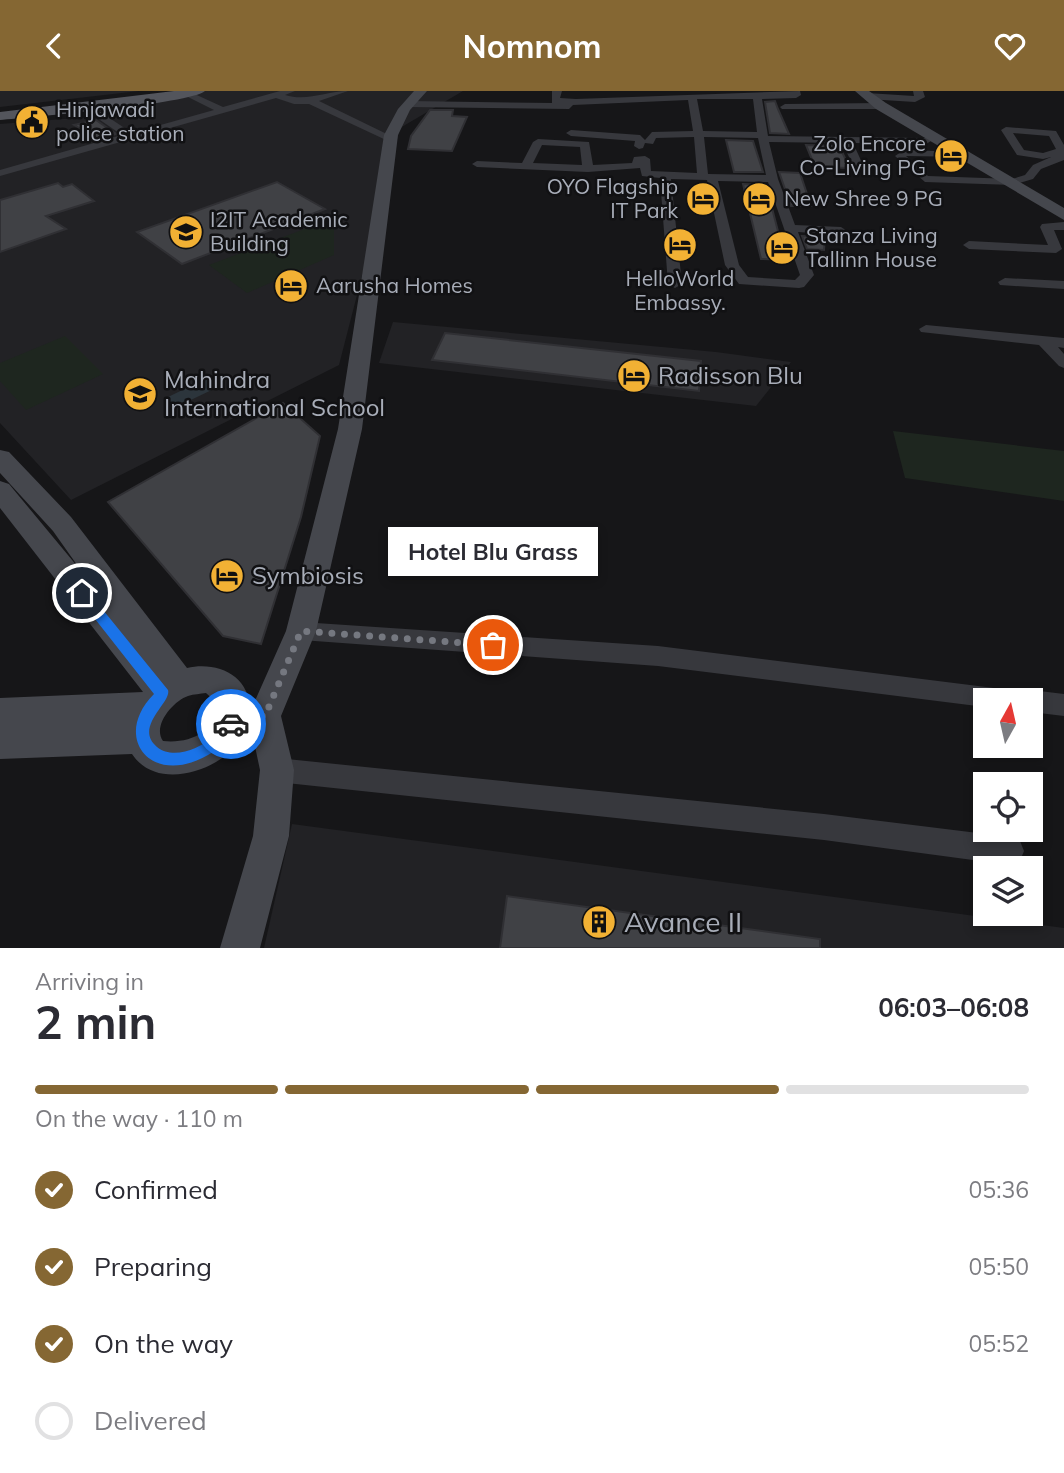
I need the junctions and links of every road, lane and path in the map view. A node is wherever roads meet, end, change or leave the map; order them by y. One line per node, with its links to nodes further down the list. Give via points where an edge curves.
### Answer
1 (290, 91): 10 (street)
2 (343, 91): 15 (street)
3 (557, 91): 16 (street, via 555,101)
4 (795, 91): 9 (street, via 796,95 790,96)
5 (918, 91): 7 (street, via 920,97 915,99)
6 (187, 92): 17 (main road); 20 (street)
7 (864, 93): 18 (street)
8 (705, 94): 9 (street); 14 (street)
9 (754, 94): 24 (street)
10 (276, 95): 15 (street); 20 (street)
11 (648, 95): 12 (street); 14 (street)
12 (600, 96): 16 (street, via 595,105)
13 (415, 97): 16 (street, via 560,110); 25 (street)
14 (692, 97): 22 (street)
15 (311, 101): 25 (street)
16 (574, 104)
17 (86, 106): 21 (main road); 23 (street)
18 (881, 106): 19 (street); 28 (street)
19 (785, 107)
20 (222, 110): 23 (street)
21 (0, 114)
22 (699, 134): 24 (street); 27 (street, via 652,135 644,144 640,138 553,132); 37 (street)
23 (130, 136): 35 (street)
24 (763, 137): 26 (street); 38 (street)
25 (390, 138): 54 (street, via 350,429)
26 (846, 140): 28 (street); 33 (street)
27 (551, 141): 32 (street, via 538,142); 34 (street, via 585,144)
28 (942, 141): 29 (street)
29 (966, 155): 39 (street); 39 (street, via 900,156 925,179)
30 (1062, 155): 30 (street, via 1052,133 1006,130 1021,153); 39 (street)
31 (477, 164): 32 (street)
32 (526, 166): 34 (street)
33 (859, 167)
34 (587, 169): 36 (street, via 637,166 642,159 646,174)
35 (0, 173)
36 (665, 176): 37 (street); 46 (street)
37 (708, 177): 38 (street); 42 (street, via 732,265 744,281 799,284 807,275)
38 (772, 179): 42 (street)
39 (1013, 182): 40 (street)
40 (1064, 215)
41 (1064, 226): 44 (street, via 1046,227 1056,249)
42 (790, 228): 43 (street)
43 (841, 231)
44 (969, 245)
45 (1005, 282): 47 (street)
46 (675, 284)
47 (1064, 285)
48 (926, 329): 49 (street)
49 (1044, 341): 50 (street); 51 (street)
50 (1064, 342)
51 (1064, 363)
52 (0, 458): 58 (street, via 62,524)
53 (0, 490): 58 (street)
54 (301, 631): 55 (street, via 658,656); 60 (street)
55 (973, 694)
56 (1043, 702): 57 (street)
57 (1064, 705)
58 (159, 706): 59 (street); 60 (street, via 194,680 221,683); 60 (street, via 149,749 173,760 188,758 218,741); 61 (street)
59 (0, 713)
60 (250, 716): 62 (street)
61 (0, 743)
62 (277, 770): 63 (street); 64 (street, via 271,836)
63 (1010, 851)
64 (240, 948)

